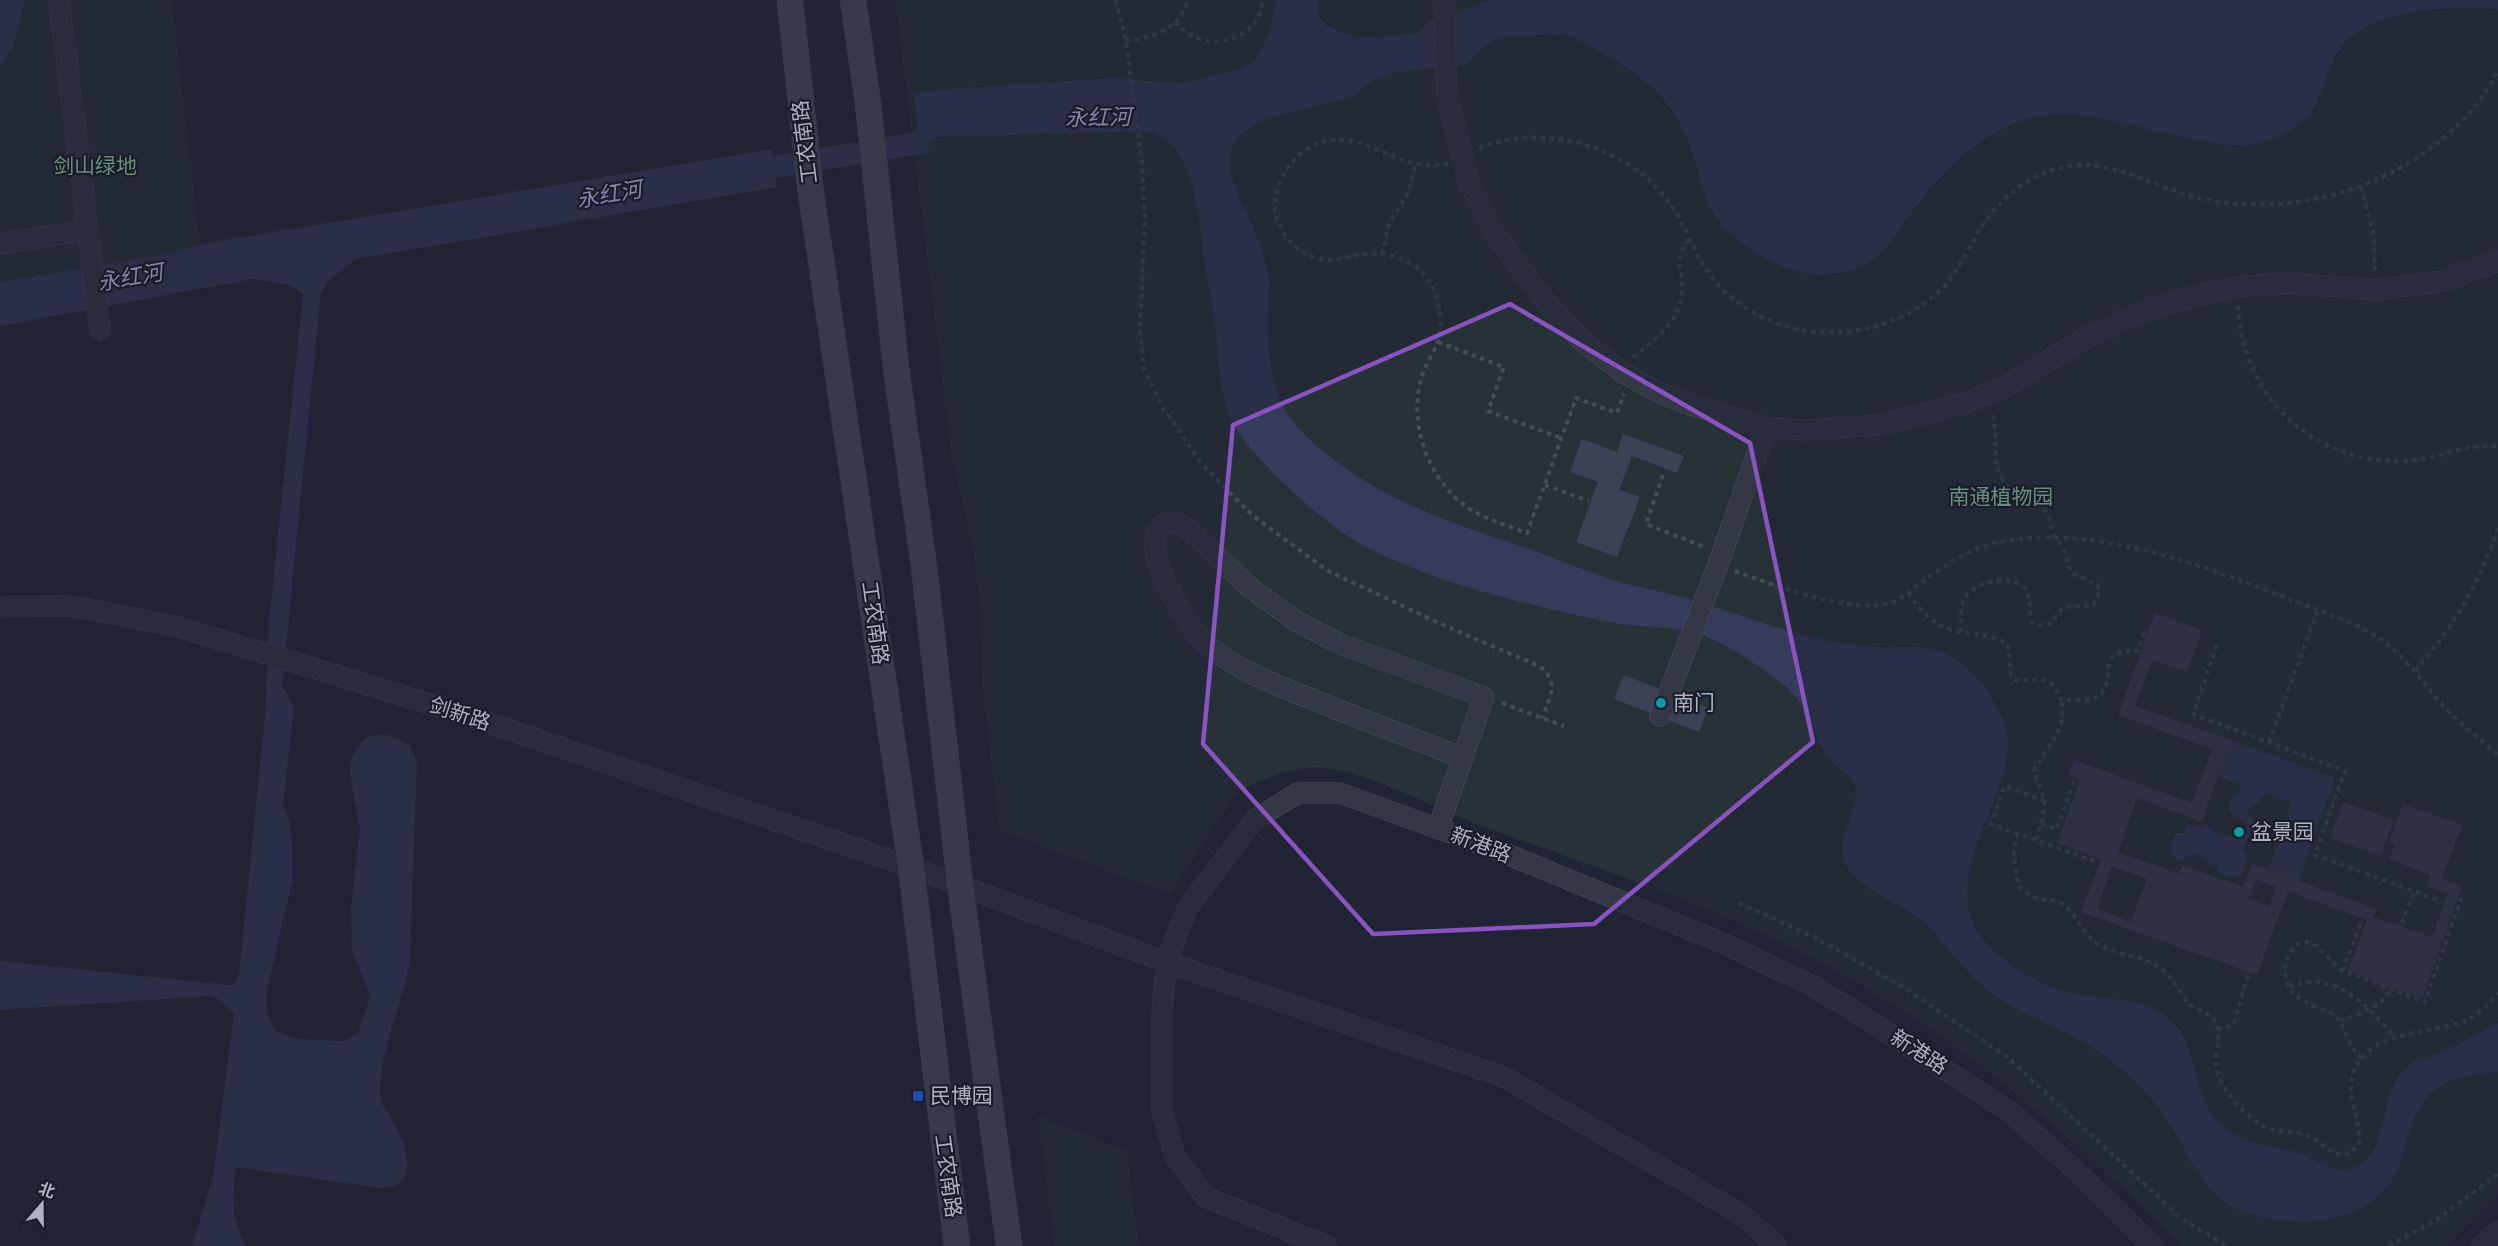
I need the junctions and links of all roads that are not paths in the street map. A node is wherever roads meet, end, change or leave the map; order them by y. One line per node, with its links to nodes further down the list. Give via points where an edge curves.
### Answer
1 (59, 0): 5 (street)
2 (790, 0): 14 (main road, 工农南路, via 802,131)
3 (853, 0): 15 (main road)
4 (1444, 3): 9 (street, via 1450,114 1469,182 1494,233 1551,309 1583,342 1626,375 1685,403)
5 (87, 230): 6 (street); 8 (street)
6 (0, 244)
7 (2498, 261): 9 (street, via 2442,281 2377,290 2285,283 2237,287 2152,308 2089,336 2007,386 1965,403 1879,425 1807,430)
8 (99, 321)
9 (1766, 428): 11 (street)
10 (0, 607): 14 (street, 剑新路, via 70,606 178,627 481,720)
11 (1660, 716)
12 (1463, 758): 13 (street, via 1277,685 1205,643 1186,623 1154,549 1161,526 1179,523 1191,531 1249,587 1296,621 1338,643 1484,697)
13 (1438, 828): 16 (street, 新港路, via 1340,793 1298,793 1255,819 1188,907); 22 (street, 新港路, via 1725,944 1813,986 2011,1113)
14 (911, 867): 15 (street, 剑新路); 18 (main road, 工农南路)
15 (960, 884): 16 (street, 剑新路); 19 (main road)
16 (1166, 962): 20 (street, 新港路, via 1162,1111 1175,1156 1205,1197); 21 (street, 剑新路, via 1504,1077 1741,1214)
17 (2498, 1231): 23 (street)
18 (957, 1246)
19 (1009, 1246)
20 (1327, 1246)
21 (1777, 1246)
22 (2153, 1246)
23 (2481, 1246)

